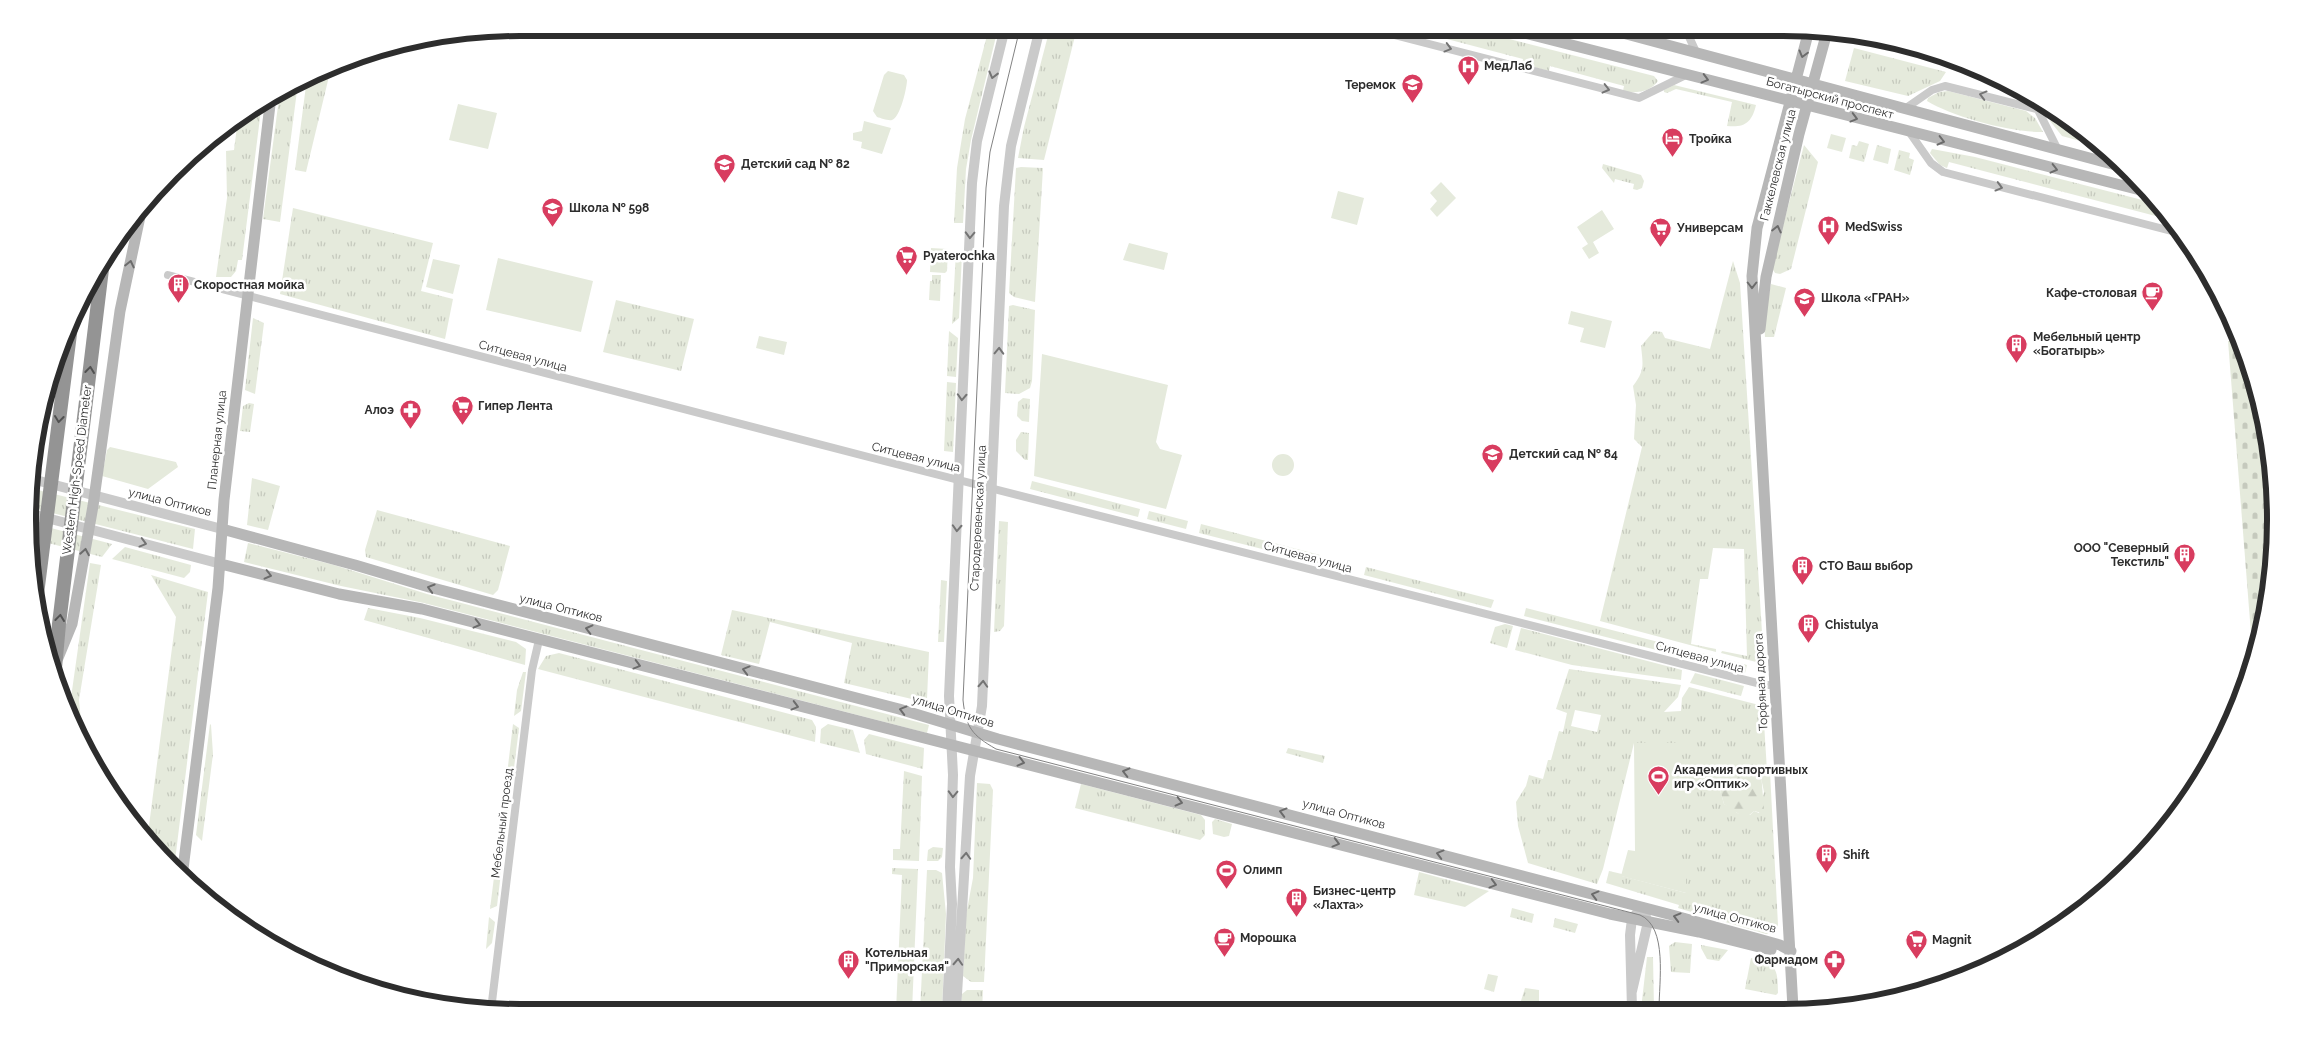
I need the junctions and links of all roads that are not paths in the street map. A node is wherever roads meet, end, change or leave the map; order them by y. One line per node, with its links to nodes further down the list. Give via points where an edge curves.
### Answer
1 (1003, 36): 31 (street, Стародеревенская улица, one-way to 31, via 977,141 972,183)
2 (1038, 36): 33 (street, Стародеревенская улица, one-way to 2, via 1004,206 1011,146)
3 (1398, 36): 10 (street, one-way to 10, via 1639,98)
4 (1536, 36): 10 (main road, Богатырский проспект)
5 (1635, 36): 9 (main road, Богатырский проспект)
6 (1689, 36): 9 (street)
7 (1807, 37): 11 (main road, Гаккелевская улица, one-way to 11)
8 (1825, 38): 12 (main road, Гаккелевская улица)
9 (1696, 52): 11 (main road, Богатырский проспект)
10 (1686, 74): 13 (main road, Богатырский проспект, one-way to 13)
11 (1796, 79): 12 (main road, Богатырский проспект); 13 (main road, Гаккелевская улица)
12 (1813, 83): 15 (main road, Гаккелевская улица); 16 (main road, Богатырский проспект)
13 (1790, 102): 15 (main road, Богатырский проспект); 23 (main road, Гаккелевская улица)
14 (270, 106): 28 (main road, Планерная улица)
15 (1807, 106): 18 (main road, Богатырский проспект, one-way to 18); 26 (main road, Гаккелевская улица, one-way to 15)
16 (1906, 108): 17 (street, one-way to 16, via 1946,86 1932,90); 19 (main road, Богатырский проспект)
17 (2038, 110): 19 (street)
18 (1910, 133): 21 (main road, Богатырский проспект, one-way to 21); 24 (street, one-way to 24, via 1931,163 1942,172)
19 (2058, 150): 20 (main road, Богатырский проспект)
20 (2110, 164)
21 (2135, 189)
22 (138, 223): 40 (main road, one-way to 22, via 72,624 93,506 120,311)
23 (1757, 228): 30 (main road, Торфяная дорога, one-way to 30, via 1752,276)
24 (2170, 231)
25 (168, 275): 28 (street, Ситцевая улица)
26 (1766, 277): 30 (main road, Торфяная дорога)
27 (101, 278): 39 (highway, Western High-Speed Diameter, one-way to 27)
28 (247, 296): 31 (street, Ситцевая улица); 35 (main road, Планерная улица)
29 (68, 348): 37 (highway, Western High-Speed Diameter, one-way to 37)
30 (1757, 353): 41 (main road, Торфяная дорога)
31 (958, 479): 33 (street, Ситцевая улица); 42 (street, Стародеревенская улица, one-way to 42)
32 (38, 481): 35 (street, улица Оптиков)
33 (992, 487): 41 (street, Ситцевая улица); 43 (street, Стародеревенская улица, one-way to 33, via 982,706)
34 (36, 515): 36 (street, улица Оптиков, one-way to 36)
35 (222, 529): 36 (main road, Планерная улица); 42 (main road, улица Оптиков, one-way to 35, via 429,588 355,564)
36 (221, 564): 38 (main road, улица Оптиков, one-way to 38); 46 (main road, Планерная улица)
37 (39, 576)
38 (539, 640): 44 (main road, улица Оптиков, one-way to 44); 52 (street, Мебельный проезд, via 531,679)
39 (56, 655)
40 (58, 662)
41 (1775, 685): 50 (main road, Торфяная дорога)
42 (950, 724): 43 (main road, улица Оптиков); 44 (street, Стародеревенская улица)
43 (977, 732): 45 (street, Стародеревенская улица); 47 (main road, улица Оптиков, one-way to 43)
44 (952, 746): 45 (main road, улица Оптиков); 53 (street, Стародеревенская улица, one-way to 53, via 952,904)
45 (974, 750): 48 (main road, улица Оптиков, one-way to 48); 54 (street, Стародеревенская улица, one-way to 45, via 960,904 966,867)
46 (183, 867)
47 (1642, 907): 48 (street); 49 (street); 50 (main road, улица Оптиков, one-way to 47, via 1780,945)
48 (1632, 919): 49 (main road, улица Оптиков); 51 (street)
49 (1648, 922): 50 (main road, улица Оптиков, via 1779,952); 51 (street)
50 (1791, 951): 56 (main road, Торфяная дорога)
51 (1632, 990): 55 (street)
52 (492, 1003)
53 (947, 1004)
54 (956, 1004)
55 (1632, 1004)
56 (1794, 1004)

